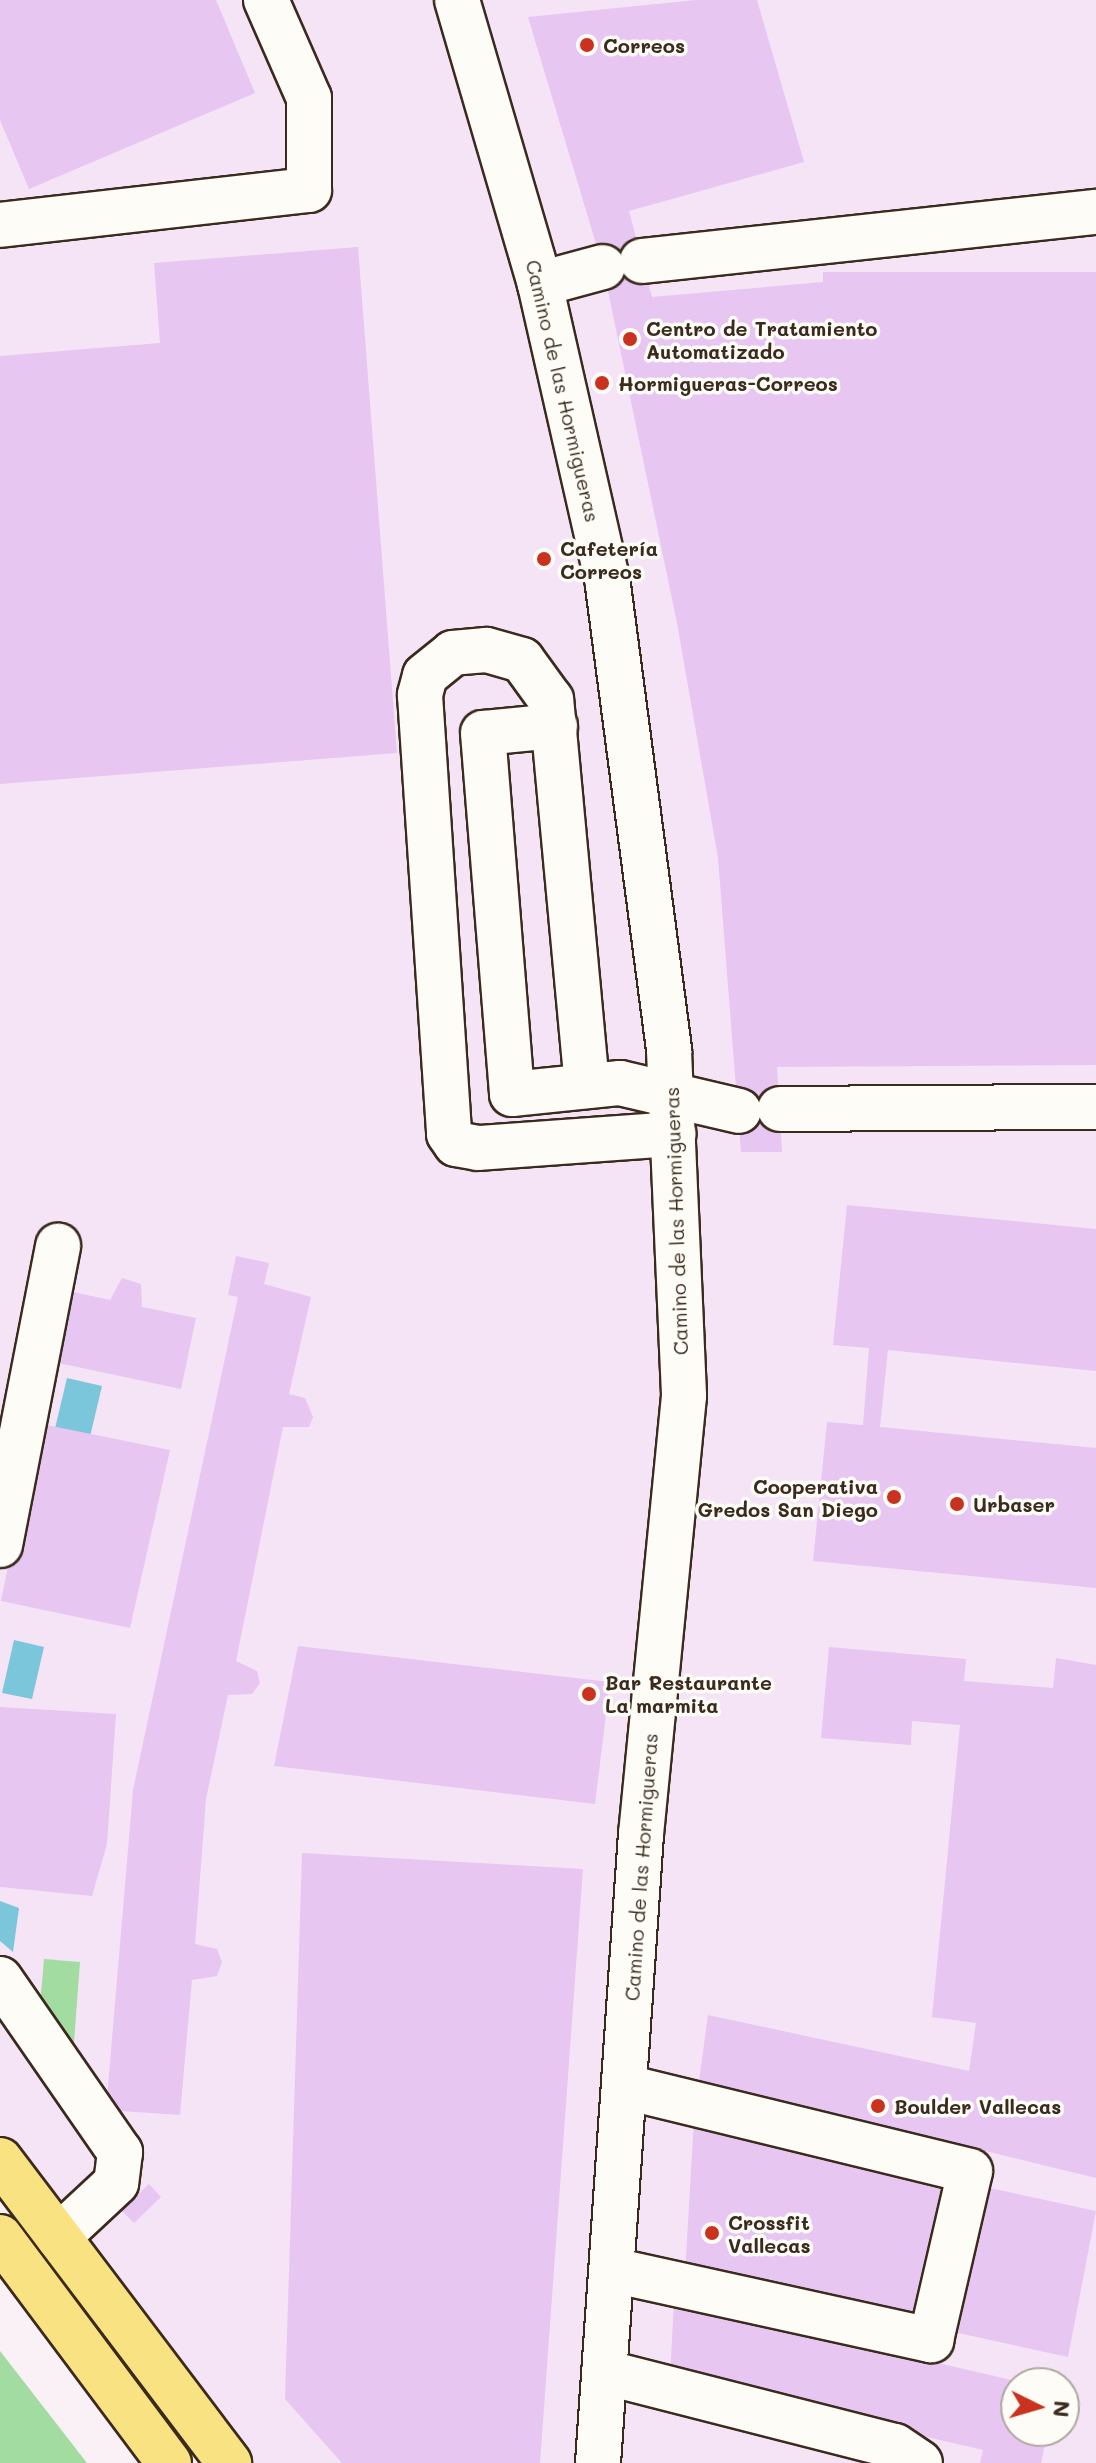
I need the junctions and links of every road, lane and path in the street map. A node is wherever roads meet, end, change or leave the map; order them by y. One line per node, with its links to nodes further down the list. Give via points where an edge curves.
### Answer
1 (266, 0): 4 (street, via 309,98 309,190)
2 (457, 0): 5 (street, Camino de las Hormigueras)
3 (1096, 212): 5 (street, via 622,264)
4 (0, 225)
5 (540, 284): 9 (street, Camino de las Hormigueras, via 607,578 642,812)
6 (555, 726): 7 (street); 7 (street, via 483,733 512,1094); 9 (street, via 539,675 505,653 453,653 425,676 449,1134 465,1148)
7 (604, 1084): 9 (street)
8 (1096, 1107): 9 (street)
9 (672, 1113): 13 (street, Camino de las Hormigueras, via 684,1396 641,1834)
10 (58, 1246): 11 (street)
11 (0, 1545)
12 (0, 1979): 16 (street, via 120,2152 116,2183)
13 (625, 2087): 17 (street, Camino de las Hormigueras); 17 (street, via 970,2171 931,2340)
14 (0, 2160): 16 (main road)
15 (0, 2237): 19 (main road)
16 (58, 2237): 20 (main road)
17 (612, 2270): 18 (street, Camino de las Hormigueras)
18 (604, 2372): 21 (street, Camino de las Hormigueras); 22 (street, via 895,2446)
19 (169, 2463)
20 (229, 2463)
21 (598, 2463)
22 (920, 2463)

